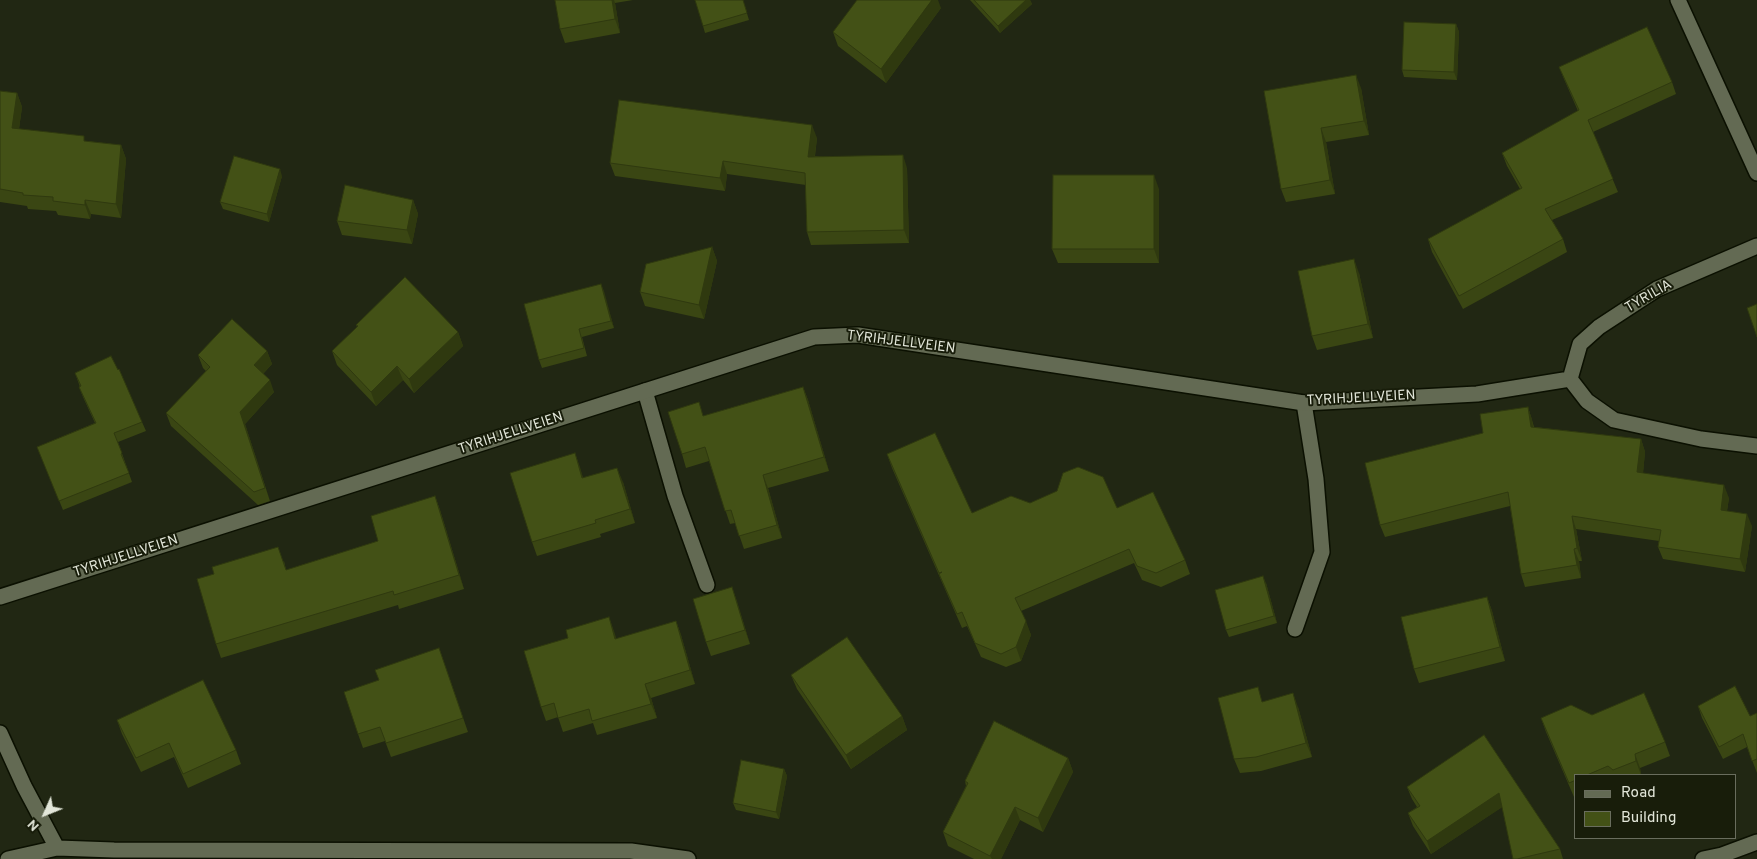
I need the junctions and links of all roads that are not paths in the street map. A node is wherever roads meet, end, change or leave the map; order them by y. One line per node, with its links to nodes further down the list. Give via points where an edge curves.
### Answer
1 (1678, 0): 2 (street)
2 (1757, 173)
3 (1757, 246): 4 (street, TYRILIA, via 1657,289 1599,327 1580,344)
4 (1570, 378): 6 (street, TYRIHJELLVEIEN, via 1477,394); 7 (street, via 1587,402 1614,420 1701,439)
5 (645, 391): 6 (street, TYRIHJELLVEIEN, via 814,337 858,335); 8 (street, via 675,496); 9 (street, TYRIHJELLVEIEN)
6 (1304, 403): 10 (street, via 1316,479 1322,552)
7 (1757, 446)
8 (707, 585)
9 (0, 598)
10 (1295, 629)
11 (0, 733): 13 (street)
12 (1757, 842): 16 (street, via 1722,856)
13 (57, 848): 14 (street); 15 (street, via 631,851)
14 (8, 859)
15 (688, 859)
16 (1703, 859)

